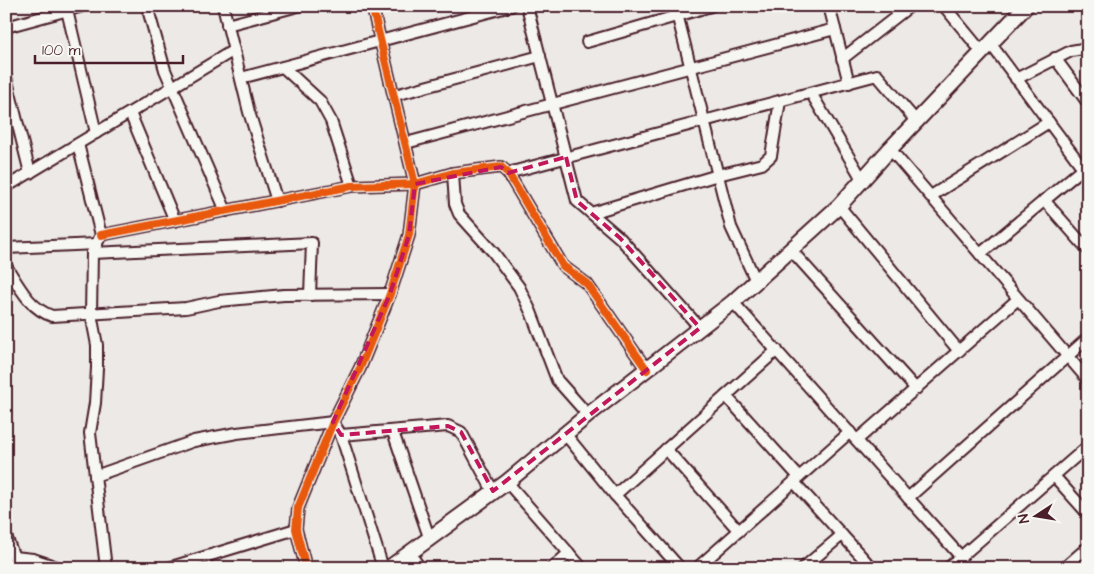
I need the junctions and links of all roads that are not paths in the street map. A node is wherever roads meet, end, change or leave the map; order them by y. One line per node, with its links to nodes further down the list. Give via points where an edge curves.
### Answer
1 (83, 6): 12 (street)
2 (147, 6): 32 (street)
3 (223, 6): 15 (street)
4 (298, 6): 15 (street)
5 (372, 6): 18 (street)
6 (511, 6): 18 (street)
7 (527, 6): 23 (street)
8 (712, 6): 14 (street)
9 (829, 6): 17 (street)
10 (910, 6): 25 (street)
11 (944, 6): 20 (street)
12 (67, 8): 16 (street); 42 (street)
13 (1020, 8): 20 (main road)
14 (677, 11): 19 (street); 27 (street)
15 (227, 25): 22 (street)
16 (6, 27)
17 (835, 29): 25 (street); 27 (street)
18 (381, 41): 26 (street); 34 (street)
19 (587, 42)
20 (986, 47): 30 (street); 40 (main road)
21 (1088, 48): 24 (street)
22 (234, 50): 29 (street); 32 (street)
23 (540, 56): 34 (street); 37 (street)
24 (1055, 58): 30 (street); 36 (street)
25 (842, 59): 31 (street)
26 (283, 67): 29 (street); 54 (street, via 320,101 331,122)
27 (691, 67): 37 (street); 39 (street)
28 (6, 78): 48 (street)
29 (241, 78): 58 (street)
30 (1016, 79): 41 (street)
31 (849, 83): 33 (street); 40 (street, via 877,76)
32 (172, 88): 38 (street); 60 (street)
33 (811, 93): 35 (street); 52 (street)
34 (395, 95): 43 (street)
35 (780, 101): 39 (street); 51 (street, via 770,156 762,164)
36 (1088, 103)
37 (552, 104): 43 (street); 46 (street)
38 (130, 113): 42 (street); 62 (street)
39 (704, 121): 46 (street); 51 (street)
40 (916, 121): 45 (main road)
41 (1049, 122): 47 (street); 56 (street)
42 (96, 133): 44 (street)
43 (406, 143): 53 (street)
44 (78, 144): 48 (street); 63 (street)
45 (890, 149): 52 (main road); 56 (street)
46 (566, 157): 50 (street); 61 (street, via 577,201)
47 (1085, 166): 57 (street)
48 (30, 173): 55 (street)
49 (453, 173): 50 (street, via 501,167); 53 (street); 84 (street, via 455,204 459,214 519,287 557,380)
50 (508, 173): 80 (street, via 563,266 587,284)
51 (718, 175): 61 (street); 69 (street, via 731,226)
52 (862, 180): 59 (main road)
53 (415, 184): 54 (street); 70 (street, via 409,235)
54 (352, 186): 58 (street)
55 (6, 187)
56 (931, 196): 67 (street)
57 (1044, 200): 66 (street); 67 (street)
58 (277, 201): 60 (street)
59 (839, 206): 65 (main road); 78 (street)
60 (226, 211): 62 (street)
61 (591, 213): 75 (street, via 620,238)
62 (175, 221): 63 (street)
63 (96, 244): 64 (street); 71 (street, via 312,243); 74 (street)
64 (6, 248)
65 (791, 250): 69 (main road); 82 (street)
66 (1088, 250)
67 (980, 254): 72 (street)
68 (6, 266): 74 (street, via 31,304 44,313 52,316)
69 (756, 281): 73 (main road)
70 (390, 294): 71 (street); 85 (street, via 360,368)
71 (310, 295): 74 (street)
72 (1018, 299): 78 (street); 79 (street)
73 (733, 302): 75 (main road); 77 (street)
74 (92, 314): 93 (street, via 97,345 95,403 90,432)
75 (700, 328): 80 (main road)
76 (1088, 338): 79 (street)
77 (777, 350): 83 (street); 87 (street)
78 (959, 351): 82 (street)
79 (1067, 356): 81 (street); 99 (street)
80 (647, 370): 84 (main road)
81 (1088, 380)
82 (916, 389): 90 (street)
83 (726, 396): 92 (street); 95 (street)
84 (588, 415): 88 (main road)
85 (333, 422): 89 (street); 93 (street, via 194,441); 101 (street, via 298,508)
86 (393, 432): 89 (street); 97 (street, via 448,426 461,432); 104 (street)
87 (850, 432): 90 (street); 95 (street)
88 (566, 435): 96 (main road); 98 (street)
89 (341, 436): 117 (street)
90 (857, 440): 99 (street)
91 (1088, 446): 94 (street)
92 (666, 449): 98 (street); 102 (street)
93 (95, 476): 114 (street)
94 (1054, 476): 100 (street); 109 (street)
95 (796, 479): 102 (street); 103 (street)
96 (507, 482): 97 (main road); 108 (street)
97 (493, 491): 104 (main road)
98 (615, 495): 122 (street)
99 (908, 498): 109 (street)
100 (1088, 514)
101 (296, 529): 111 (street); 116 (street)
102 (739, 530): 123 (street)
103 (842, 535): 124 (street); 125 (street)
104 (429, 537): 107 (main road)
105 (7, 542): 110 (street)
106 (1088, 547): 127 (street)
107 (409, 552): 118 (main road); 119 (street)
108 (569, 553): 120 (street); 121 (street)
109 (961, 556): 126 (street)
110 (14, 557): 112 (street); 113 (street)
111 (181, 566): 115 (street)
112 (18, 568)
113 (60, 568)
114 (106, 568)
115 (168, 568)
116 (306, 568)
117 (383, 568)
118 (389, 568)
119 (420, 568)
120 (552, 568)
121 (582, 568)
122 (680, 568)
123 (697, 568)
124 (803, 568)
125 (872, 568)
126 (948, 568)
127 (1064, 568)

